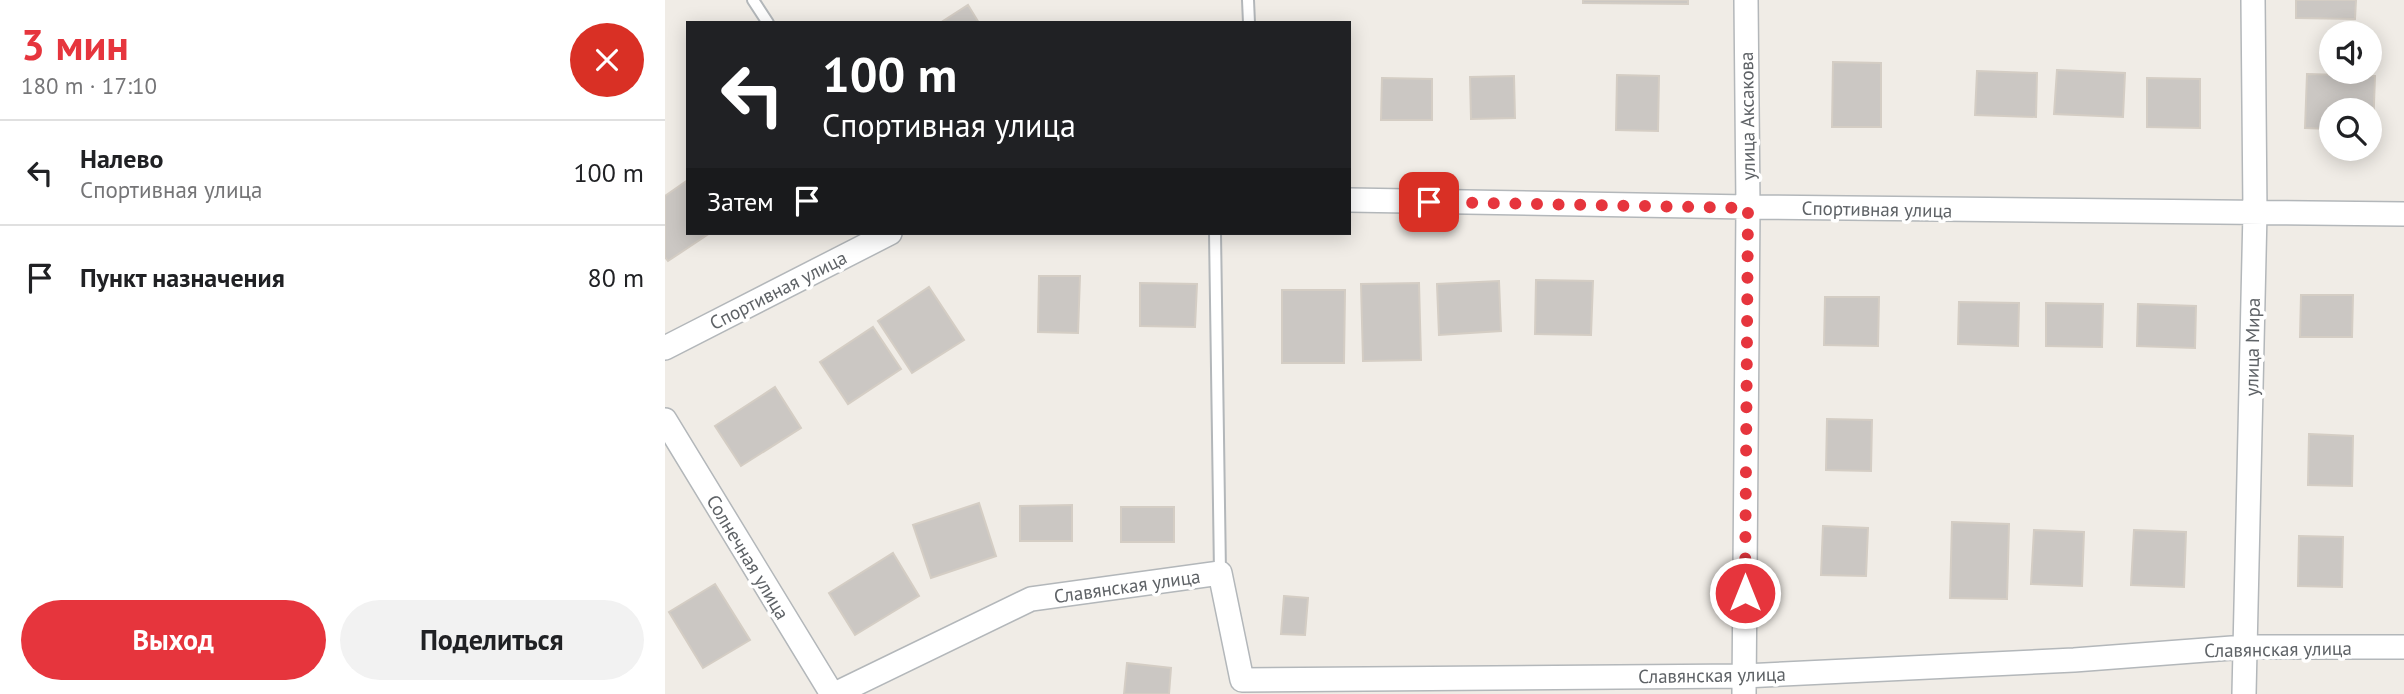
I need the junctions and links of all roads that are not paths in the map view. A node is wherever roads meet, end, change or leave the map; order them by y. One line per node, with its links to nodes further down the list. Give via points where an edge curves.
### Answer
1 (753, 0): 5 (lane)
2 (1248, 0): 6 (lane)
3 (1746, 0): 8 (street, улица Аксакова)
4 (2253, 0): 9 (street, улица Мира)
5 (767, 21)
6 (1249, 21)
7 (1351, 200): 8 (street, Спортивная улица)
8 (1748, 208): 9 (street, Спортивная улица); 18 (street, улица Аксакова)
9 (2255, 212): 10 (street, Спортивная улица); 17 (street, улица Мира)
10 (2404, 214)
11 (886, 235): 13 (street, Спортивная улица)
12 (1215, 235): 15 (lane)
13 (665, 348)
14 (665, 420): 20 (street, Солнечная улица)
15 (1220, 573): 19 (street, Славянская улица); 20 (street, Славянская улица, via 1031,599)
16 (2404, 647): 17 (street, Славянская улица)
17 (2245, 648): 18 (street, Славянская улица); 21 (street, улица Мира)
18 (1744, 685): 19 (street, Славянская улица)
19 (1242, 687)
20 (834, 694)
21 (2245, 694)

